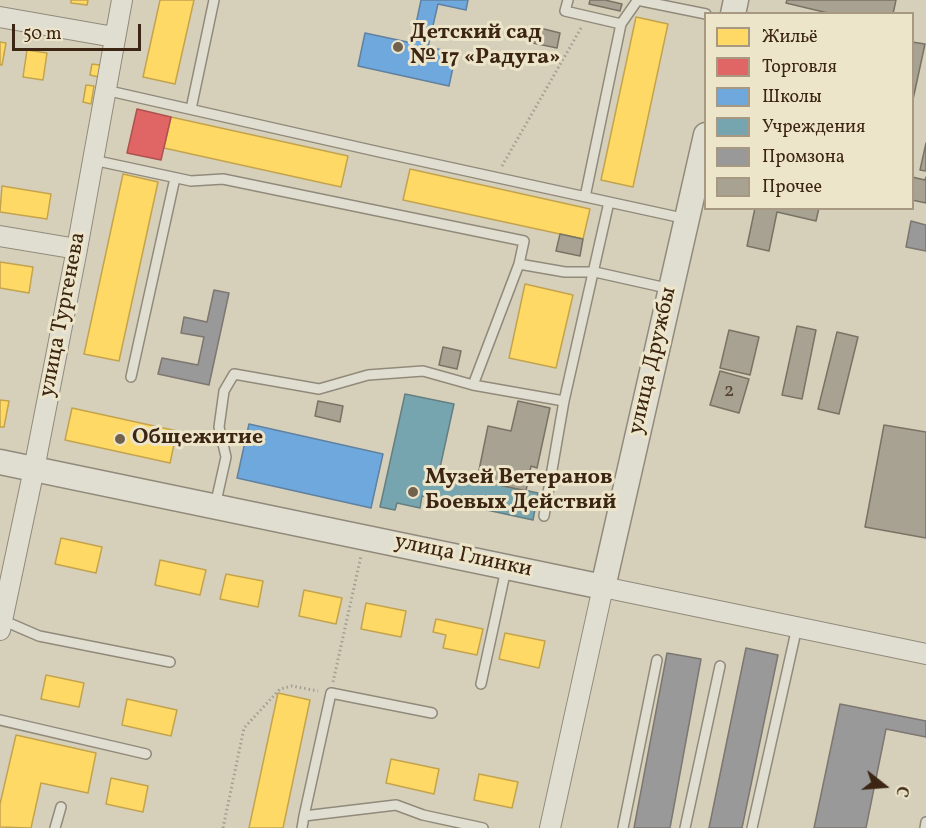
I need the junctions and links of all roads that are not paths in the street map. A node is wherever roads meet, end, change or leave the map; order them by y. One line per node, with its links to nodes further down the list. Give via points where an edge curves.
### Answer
1 (122, 0): 8 (street, улица Тургенева)
2 (214, 0): 10 (lane)
3 (568, 0): 7 (lane, via 565,11)
4 (637, 0): 5 (lane); 7 (lane)
5 (704, 14)
6 (0, 17): 8 (street)
7 (621, 24): 14 (lane)
8 (114, 37): 9 (street, улица Тургенева)
9 (105, 90): 10 (lane); 12 (street, улица Тургенева)
10 (191, 109): 14 (lane)
11 (704, 140): 16 (street, улица Дружбы)
12 (93, 160): 13 (lane); 18 (street, улица Тургенева)
13 (175, 178): 19 (lane, via 223,178 524,241); 22 (lane)
14 (585, 196): 15 (lane)
15 (609, 202): 16 (lane); 20 (lane)
16 (687, 219): 21 (street, улица Дружбы)
17 (0, 236): 18 (street)
18 (77, 249): 26 (street, улица Тургенева)
19 (519, 264): 20 (lane, via 565,272); 23 (lane)
20 (595, 272): 21 (lane); 24 (lane)
21 (671, 289): 30 (street, улица Дружбы)
22 (131, 377)
23 (473, 385): 24 (lane); 27 (lane, via 423,371 368,375 319,389 234,374 224,391 219,427 226,457)
24 (564, 401): 28 (lane)
25 (0, 462): 26 (street, улица Глинки)
26 (34, 469): 27 (street, улица Глинки); 31 (street, улица Тургенева)
27 (215, 506): 29 (street, улица Глинки)
28 (544, 516)
29 (506, 566): 30 (street, улица Глинки); 37 (lane)
30 (603, 586): 32 (street, улица Глинки); 47 (street)
31 (1, 625): 35 (lane)
32 (798, 627): 33 (street, улица Глинки); 50 (lane)
33 (926, 654)
34 (657, 660): 48 (lane)
35 (170, 662)
36 (720, 666): 49 (lane)
37 (481, 684)
38 (432, 713): 42 (lane, via 331,693)
39 (0, 720): 40 (lane)
40 (146, 754)
41 (61, 807): 44 (lane)
42 (304, 816): 45 (lane); 46 (lane, via 396,805)
43 (926, 822): 51 (lane)
44 (55, 828)
45 (302, 828)
46 (483, 828)
47 (550, 828)
48 (623, 828)
49 (685, 828)
50 (752, 828)
51 (925, 828)

